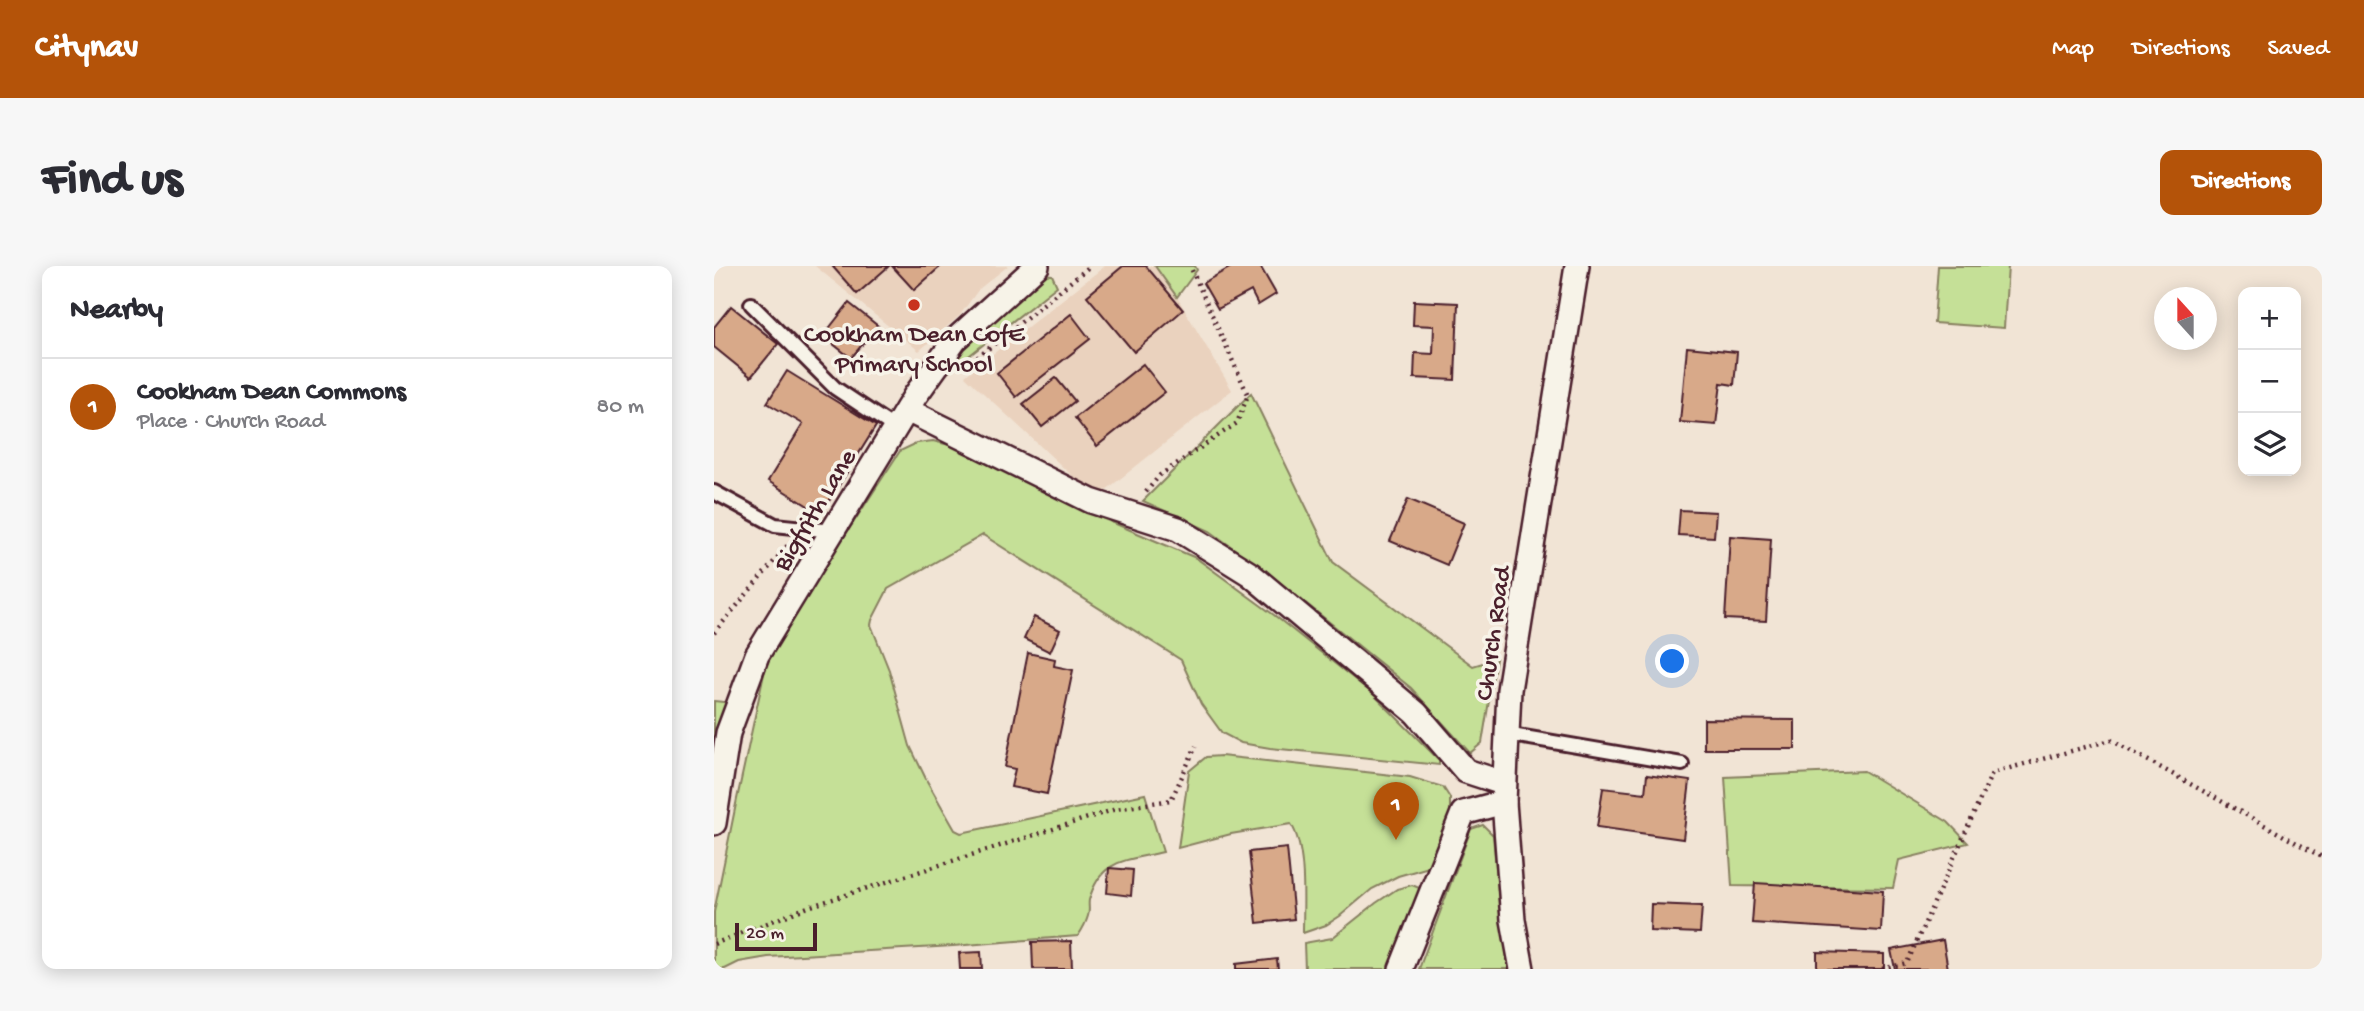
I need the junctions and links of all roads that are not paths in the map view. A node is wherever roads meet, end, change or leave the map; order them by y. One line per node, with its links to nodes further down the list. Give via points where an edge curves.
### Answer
1 (1037, 266): 4 (street, Bigfrith Lane, via 956,340)
2 (1577, 266): 7 (street, Church Road, via 1509,690)
3 (751, 303): 4 (lane, via 835,388)
4 (901, 419): 6 (street, Bigfrith Lane); 9 (street, via 1091,501 1178,529 1250,574 1416,713 1466,771)
5 (714, 492): 6 (lane, via 775,525)
6 (833, 531): 10 (street, Bigfrith Lane, via 757,655 728,733)
7 (1506, 734): 8 (lane); 9 (street, Church Road)
8 (1682, 764)
9 (1504, 792): 11 (street, via 1463,813); 12 (street, Church Road)
10 (714, 824)
11 (1401, 969)
12 (1521, 969)

